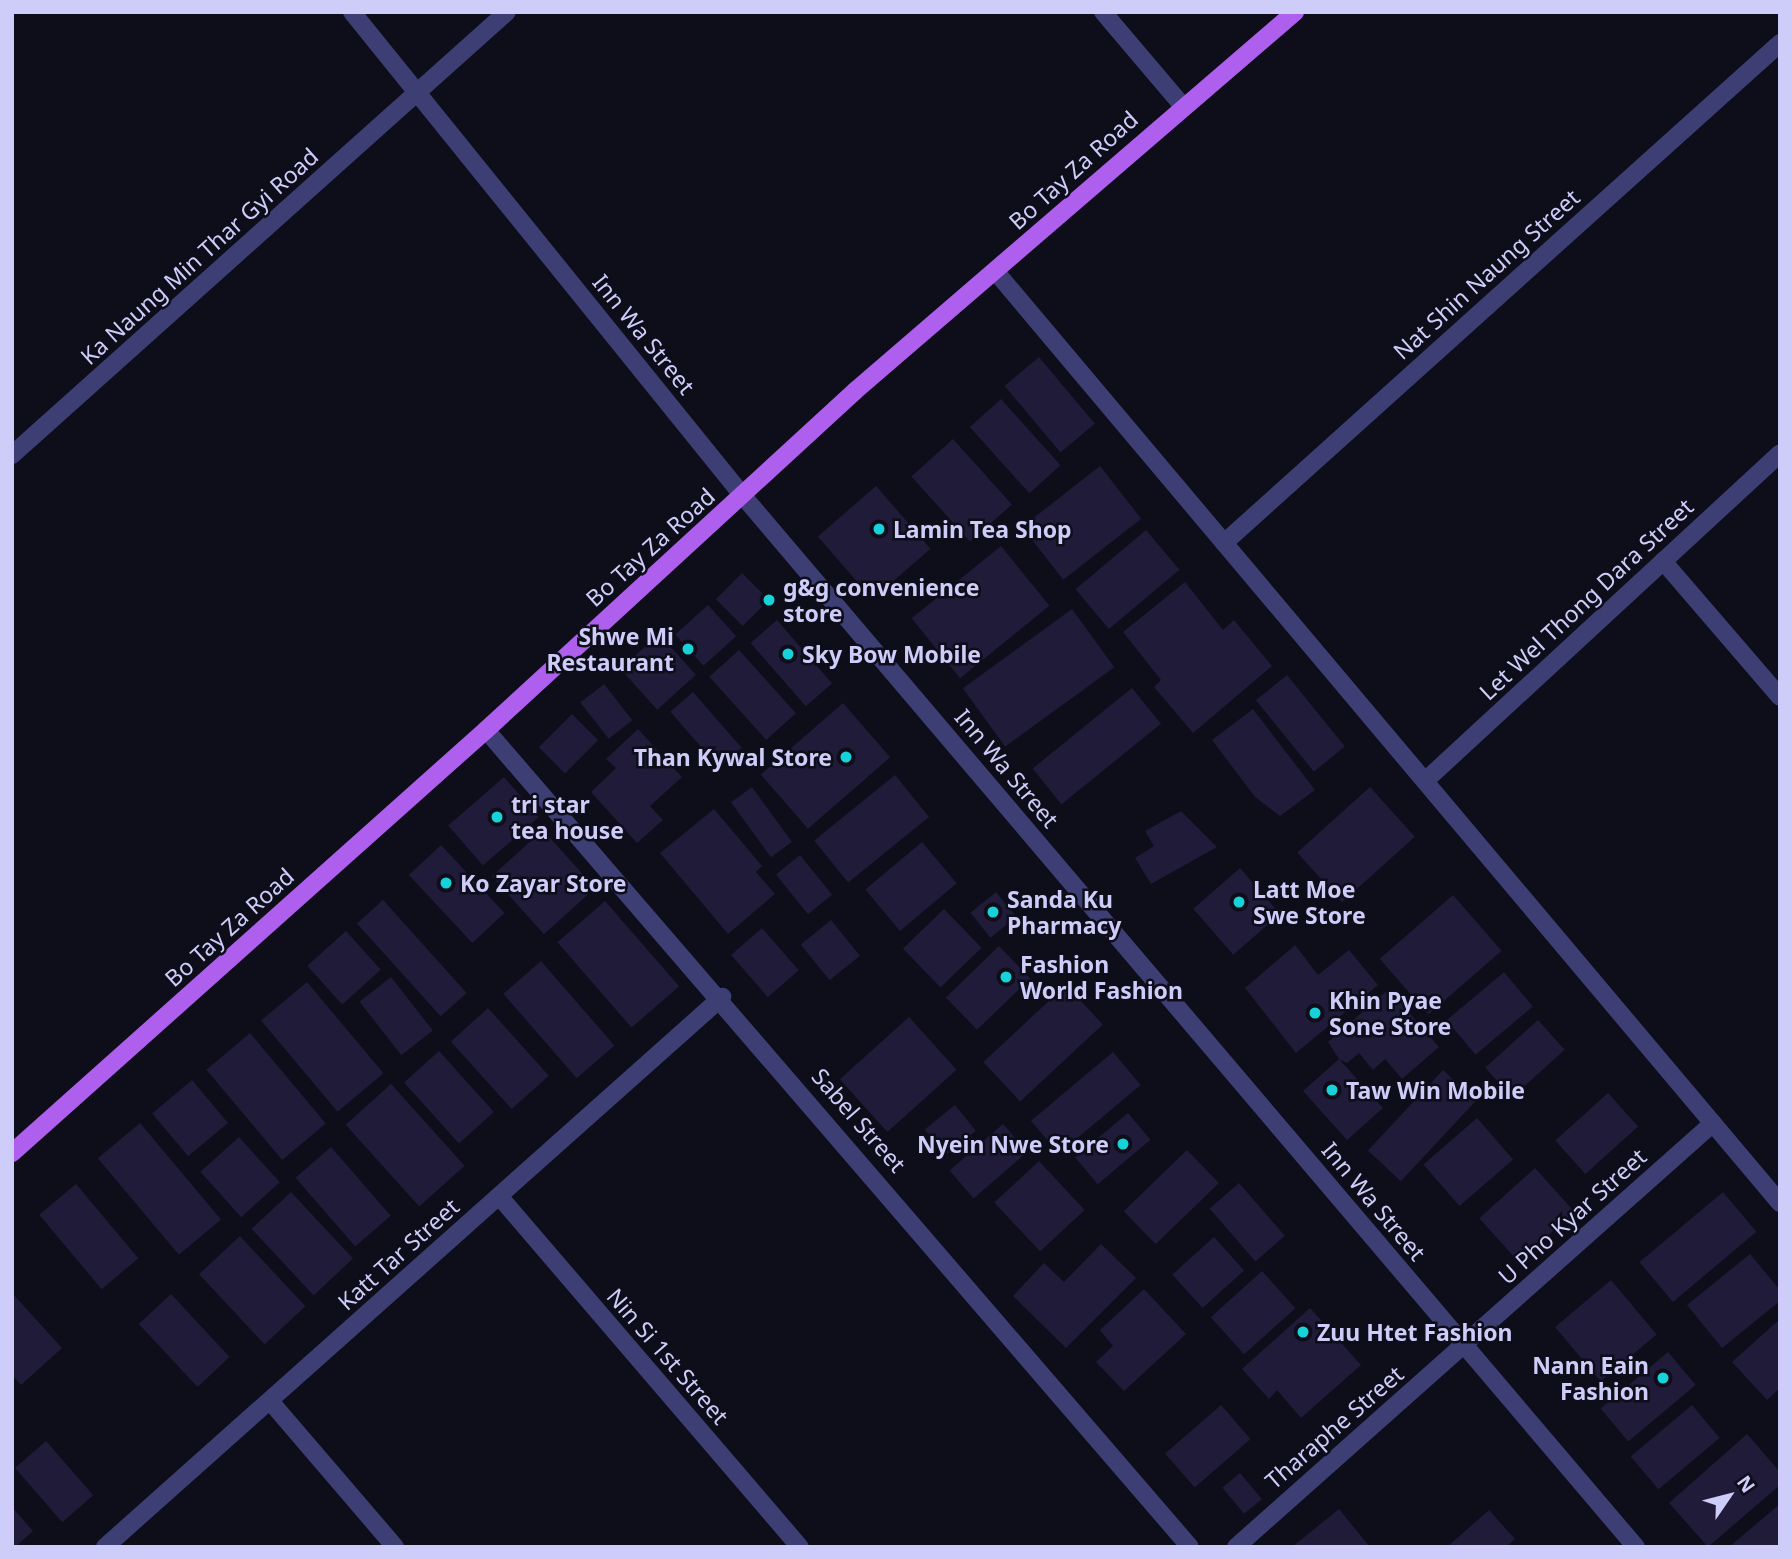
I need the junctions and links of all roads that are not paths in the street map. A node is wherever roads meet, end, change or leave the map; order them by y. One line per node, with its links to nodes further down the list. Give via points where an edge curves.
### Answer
1 (352, 12): 6 (street, Inn Wa Street)
2 (507, 12): 6 (street, Ka Naung Min Thar Gyi Road)
3 (1103, 12): 7 (street)
4 (1295, 12): 7 (main road, Bo Tay Za Road)
5 (1780, 43): 12 (street, Nat Shin Naung Street)
6 (419, 95): 10 (street, Ka Naung Min Thar Gyi Road); 11 (street, Inn Wa Street)
7 (1182, 105): 8 (main road, Bo Tay Za Road)
8 (996, 272): 11 (main road, Bo Tay Za Road, via 855,391); 12 (street)
9 (1780, 453): 13 (street, Let Wel Thong Dara Street)
10 (12, 455)
11 (743, 496): 15 (main road, Bo Tay Za Road); 22 (street, Inn Wa Street)
12 (1224, 542): 16 (street)
13 (1663, 561): 14 (street); 16 (street, Let Wel Thong Dara Street)
14 (1780, 696)
15 (486, 730): 17 (street, Sabel Street); 19 (main road, Bo Tay Za Road)
16 (1425, 781): 18 (street)
17 (722, 997): 20 (street, Katt Tar Street); 27 (street, Sabel Street)
18 (1713, 1123): 21 (street); 22 (street, U Pho Kyar Street)
19 (12, 1153)
20 (499, 1196): 23 (street, Katt Tar Street); 26 (street, Nin Si 1st Street)
21 (1780, 1203)
22 (1465, 1345): 28 (street, Tharaphe Street); 29 (street, Inn Wa Street)
23 (270, 1401): 24 (street, Katt Tar Street); 25 (street)
24 (105, 1547)
25 (395, 1547)
26 (800, 1547)
27 (1189, 1547)
28 (1236, 1547)
29 (1636, 1547)

